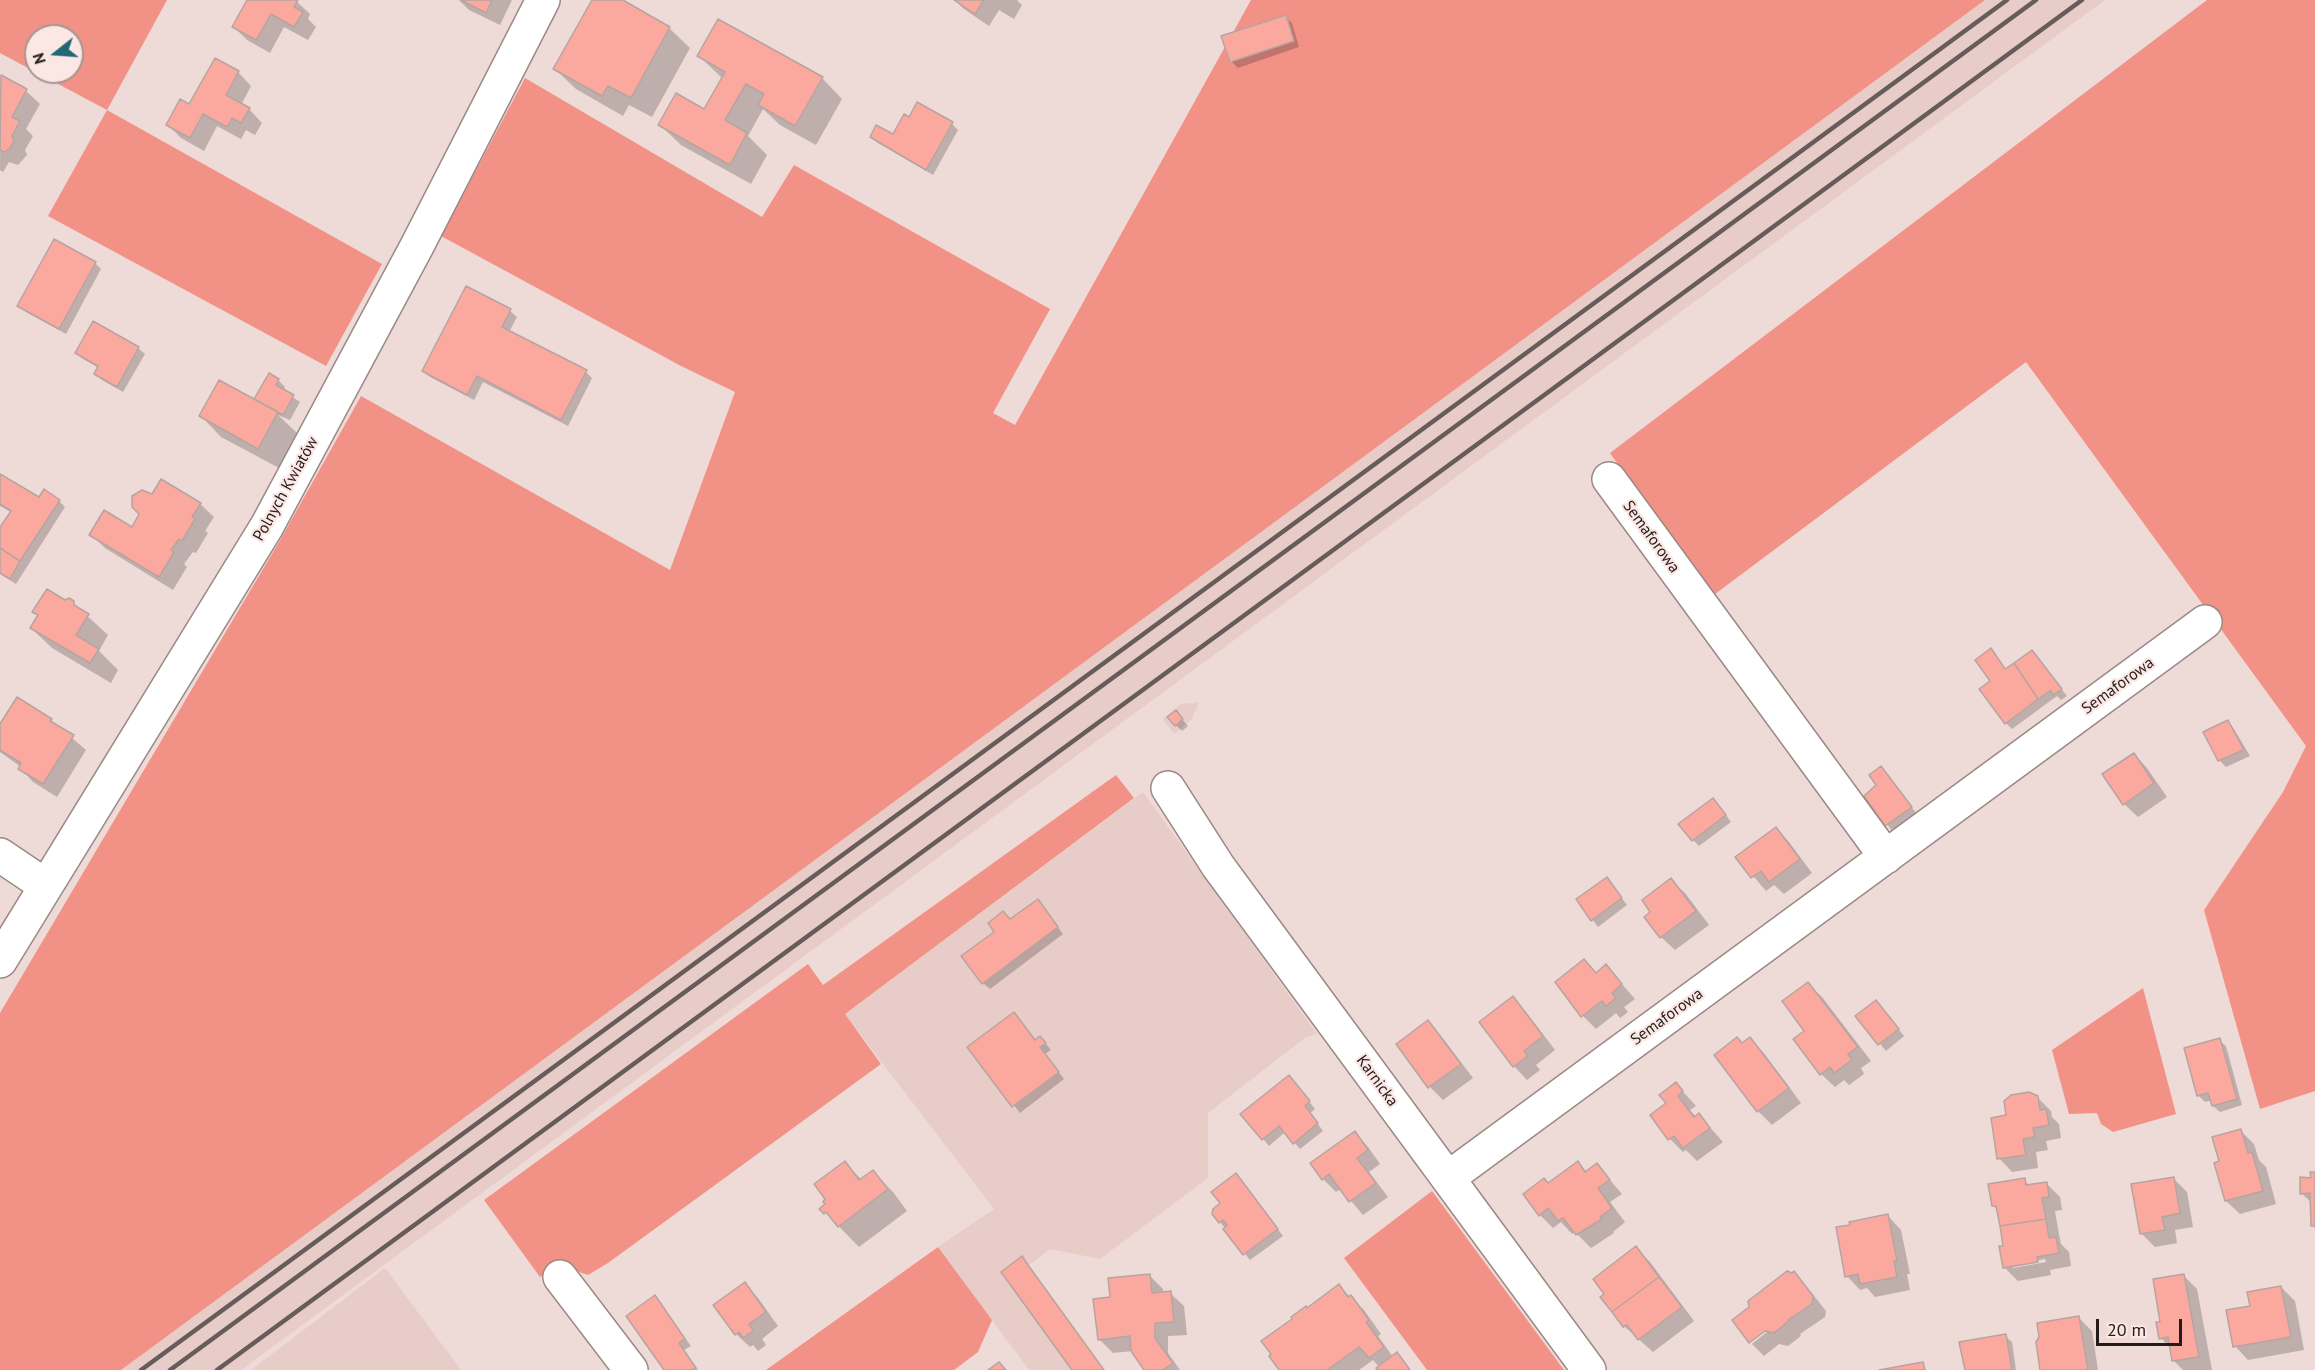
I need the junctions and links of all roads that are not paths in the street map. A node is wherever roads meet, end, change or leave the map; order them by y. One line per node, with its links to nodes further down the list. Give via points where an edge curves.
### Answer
1 (543, 0): 7 (street, Polnych Kwiatów, via 267,526)
2 (1609, 479): 6 (street, Semaforowa)
3 (2205, 622): 6 (street, Semaforowa)
4 (1168, 788): 9 (street, Karnicka, via 1218,866)
5 (0, 855): 7 (street)
6 (1886, 857): 9 (street, Semaforowa)
7 (46, 886): 8 (street, Polnych Kwiatów)
8 (0, 961)
9 (1448, 1178): 12 (street, Karnicka)
10 (560, 1277): 11 (street)
11 (631, 1370)
12 (1589, 1370)

